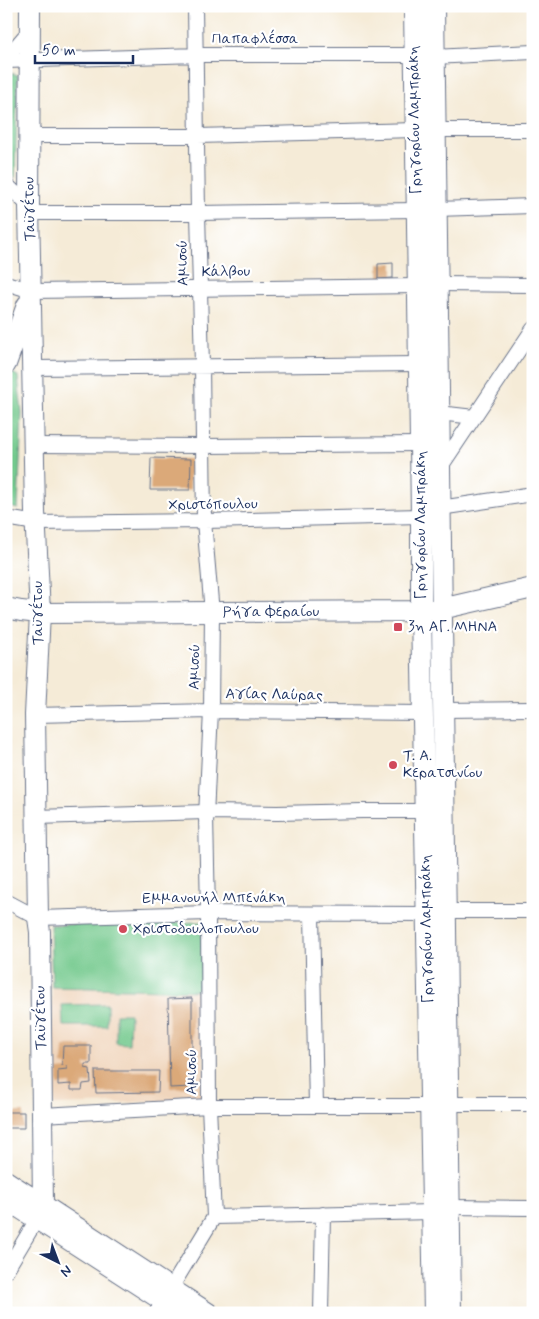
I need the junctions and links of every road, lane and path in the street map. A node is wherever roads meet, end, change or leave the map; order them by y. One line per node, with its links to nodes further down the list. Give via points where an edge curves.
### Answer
1 (30, 6): 5 (street, Ταϋγέτου)
2 (196, 6): 7 (street, Αμισού)
3 (414, 6): 8 (street, Γρηγορίου Λαμπράκη)
4 (434, 6): 8 (street, Γρηγορίου Λαμπράκη)
5 (30, 30): 9 (street); 10 (street, Ταϋγέτου)
6 (533, 52): 8 (street, Παπαφλέσσα)
7 (197, 55): 8 (street, Παπαφλέσσα); 10 (street, Παπαφλέσσα); 14 (street, Αμισού)
8 (424, 56): 11 (street, Γρηγορίου Λαμπράκη)
9 (6, 59): 10 (street, Παπαφλέσσα)
10 (30, 60): 13 (street, Ταϋγέτου)
11 (425, 130): 12 (street); 14 (street); 18 (street, Γρηγορίου Λαμπράκη)
12 (533, 130)
13 (29, 136): 14 (street); 17 (street, Ταϋγέτου)
14 (198, 136): 19 (street, Αμισού)
15 (6, 184): 17 (street)
16 (533, 206): 18 (street)
17 (29, 209): 19 (street); 24 (street, Ταϋγέτου)
18 (426, 210): 19 (street); 21 (street, Γρηγορίου Λαμπράκη)
19 (198, 213): 23 (street, Αμισού)
20 (6, 283): 24 (street, Κάλβου)
21 (428, 285): 22 (street, Κάλβου); 23 (street, Κάλβου); 27 (street, Γρηγορίου Λαμπράκη); 30 (street, Γρηγορίου Λαμπράκη)
22 (533, 286)
23 (200, 288): 24 (street, Κάλβου); 28 (street, Αμισού)
24 (32, 291): 26 (street); 29 (street, Ταϋγέτου)
25 (533, 329): 31 (street)
26 (6, 364)
27 (419, 364): 28 (street); 32 (street, Γρηγορίου Λαμπράκη)
28 (202, 365): 29 (street); 34 (street, Αμισού)
29 (33, 368): 33 (street, Ταϋγέτου)
30 (439, 413): 31 (street); 35 (street, Γρηγορίου Λαμπράκη)
31 (474, 418): 35 (street)
32 (420, 444): 34 (street); 38 (street, Γρηγορίου Λαμπράκη)
33 (34, 445): 34 (street); 41 (street, Ταϋγέτου)
34 (203, 446): 40 (street, Αμισού)
35 (439, 468): 37 (street, Γρηγορίου Λαμπράκη)
36 (533, 494): 37 (street)
37 (440, 508): 44 (street, Γρηγορίου Λαμπράκη)
38 (421, 516): 40 (street, Χριστόπουλου); 45 (street, Γρηγορίου Λαμπράκη)
39 (6, 518): 41 (street, Χριστόπουλου)
40 (204, 522): 41 (street, Χριστόπουλου); 47 (street, Αμισού)
41 (36, 523): 46 (street, Ταϋγέτου)
42 (533, 588): 44 (street, Ρήγα Φεραίου)
43 (6, 608): 46 (street, Ρήγα Φεραίου)
44 (441, 609): 45 (street, Ρήγα Φεραίου); 50 (street, Γρηγορίου Λαμπράκη)
45 (421, 611): 47 (street, Ρήγα Φεραίου); 50 (street, Γρηγορίου Λαμπράκη)
46 (40, 612): 47 (street, Ρήγα Φεραίου); 51 (street, Ταϋγέτου)
47 (212, 612): 49 (street, Αμισού)
48 (533, 709): 50 (street, Αγίας Λαύρας)
49 (211, 711): 50 (street, Αγίας Λαύρας); 51 (street, Αγίας Λαύρας); 53 (street, Αμισού)
50 (433, 712): 52 (street, Γρηγορίου Λαμπράκη); 58 (street, Γρηγορίου Λαμπράκη)
51 (35, 715): 54 (street, Ταϋγέτου)
52 (425, 811): 53 (street); 58 (street, Γρηγορίου Λαμπράκη)
53 (206, 812): 54 (street); 57 (street, Αμισού)
54 (36, 817): 60 (street, Ταϋγέτου)
55 (8, 905): 60 (street)
56 (533, 911): 58 (street, Εμμανουήλ Μπενάκη)
57 (208, 913): 59 (street, Εμμανουήλ Μπενάκη); 60 (street, Εμμανουήλ Μπενάκη); 63 (street, Αμισού)
58 (436, 913): 59 (street, Εμμανουήλ Μπενάκη); 62 (street, Γρηγορίου Λαμπράκη)
59 (312, 914): 64 (street)
60 (38, 918): 65 (street, Ταϋγέτου)
61 (533, 1104): 62 (street)
62 (439, 1105): 64 (street); 69 (street, Γρηγορίου Λαμπράκη)
63 (209, 1106): 64 (street); 65 (street); 72 (street, Αμισού)
64 (316, 1106)
65 (42, 1115): 70 (street, Ταϋγέτου)
66 (6, 1181): 70 (street)
67 (6, 1199): 70 (street)
68 (533, 1208): 69 (street)
69 (441, 1210): 71 (street); 78 (street, Γρηγορίου Λαμπράκη); 79 (street, Γρηγορίου Λαμπράκη)
70 (40, 1212): 73 (street); 74 (street)
71 (324, 1214): 72 (street); 77 (street)
72 (214, 1217): 74 (street)
73 (6, 1271)
74 (163, 1300): 75 (street); 76 (street)
75 (182, 1313)
76 (208, 1313)
77 (321, 1313)
78 (434, 1313)
79 (451, 1313)

